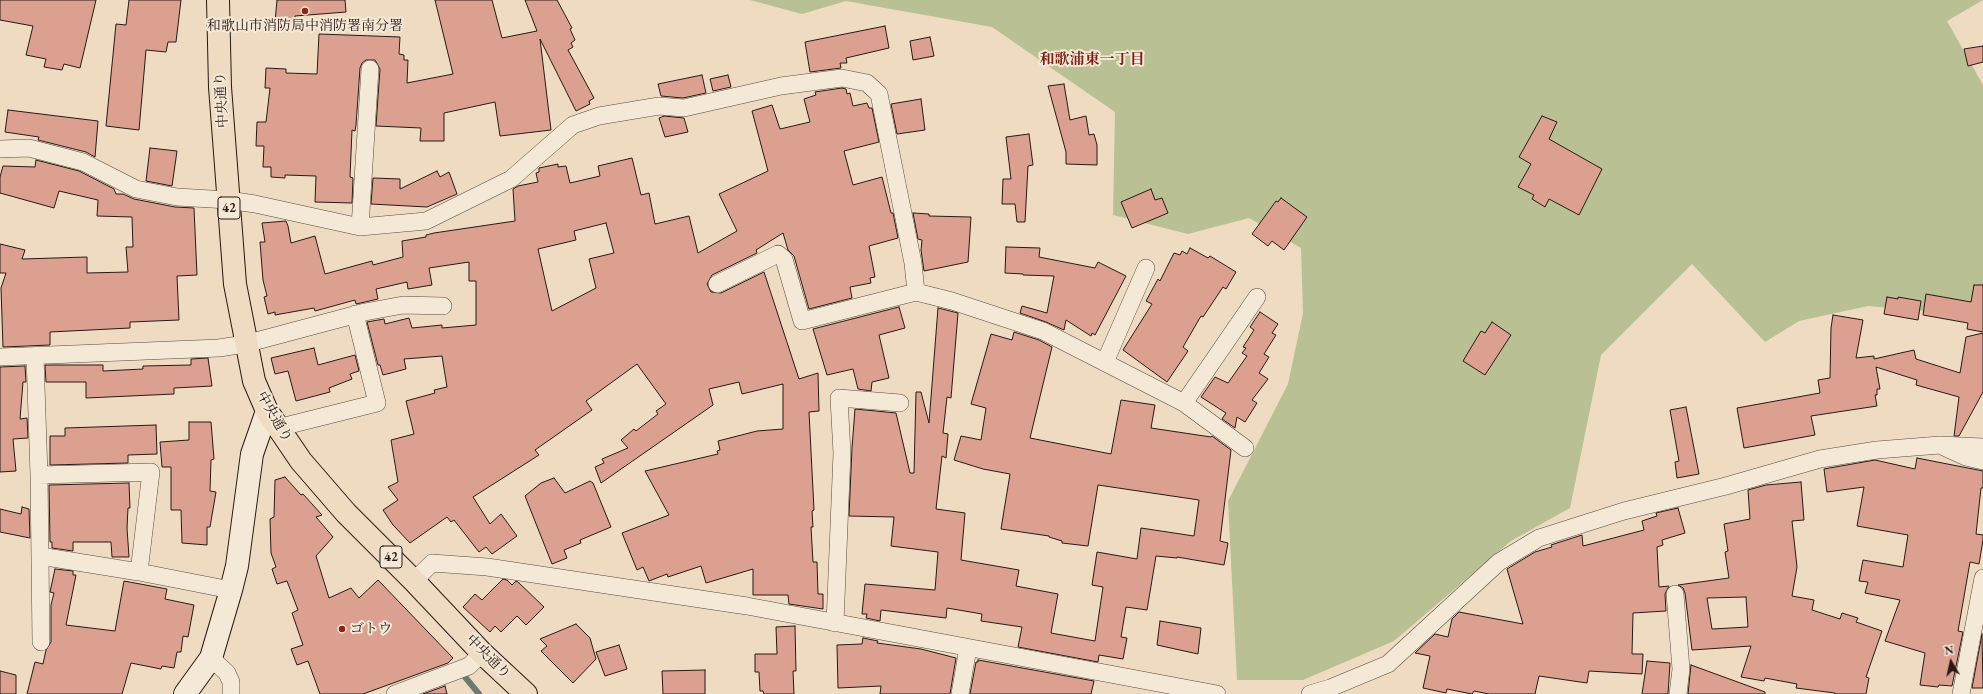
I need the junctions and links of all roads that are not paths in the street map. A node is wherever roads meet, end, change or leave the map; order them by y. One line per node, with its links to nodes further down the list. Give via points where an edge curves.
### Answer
1 (218, 0): 4 (highway, 中央通り / 42, via 220,87)
2 (370, 69): 5 (street)
3 (0, 149): 4 (street, via 29,148 83,162 136,189)
4 (228, 200): 5 (street); 12 (highway, 中央通り / 42, via 235,284)
5 (360, 227): 8 (street, via 426,221 511,179 573,125 599,116 659,106 684,108 781,86 842,78 867,83 879,94 898,184)
6 (1146, 268): 15 (street)
7 (717, 284): 8 (street, via 778,254 784,259 802,321)
8 (916, 292): 15 (street, via 1043,331)
9 (1257, 297): 17 (street)
10 (443, 306): 11 (street, via 403,305)
11 (355, 314): 12 (street); 18 (street, via 377,403)
12 (245, 344): 13 (street, via 219,348); 18 (highway, 中央通り / 42, via 254,382)
13 (35, 356): 14 (street); 23 (street)
14 (0, 357)
15 (1104, 362): 17 (street)
16 (900, 403): 30 (street, via 839,398 842,453)
17 (1184, 403): 21 (street)
18 (272, 420): 27 (highway, 中央通り / 42, via 301,461 346,513); 28 (street, via 252,454)
19 (1940, 444): 20 (street); 22 (street, via 1966,457); 41 (street, via 1820,459 1624,511 1539,538 1499,562 1388,664)
20 (1983, 447)
21 (1245, 448)
22 (1983, 461)
23 (39, 475): 24 (street); 25 (street, via 150,472)
24 (40, 556): 25 (street); 31 (street)
25 (139, 572): 28 (street)
26 (1983, 578): 43 (street)
27 (414, 581): 30 (street, via 432,563 487,567 747,606); 33 (highway, 中央通り / 42)
28 (231, 590): 34 (street)
29 (1676, 594): 42 (street, via 1680,669)
30 (835, 623): 32 (street)
31 (41, 642)
32 (968, 648): 39 (street); 40 (street)
33 (482, 652): 37 (street, via 469,666); 38 (highway, 中央通り / 42)
34 (211, 658): 35 (street); 36 (street, via 227,673 232,682)
35 (185, 694)
36 (231, 694)
37 (395, 694)
38 (526, 694)
39 (960, 694)
40 (1217, 694)
41 (1310, 694)
42 (1678, 694)
43 (1961, 694)

